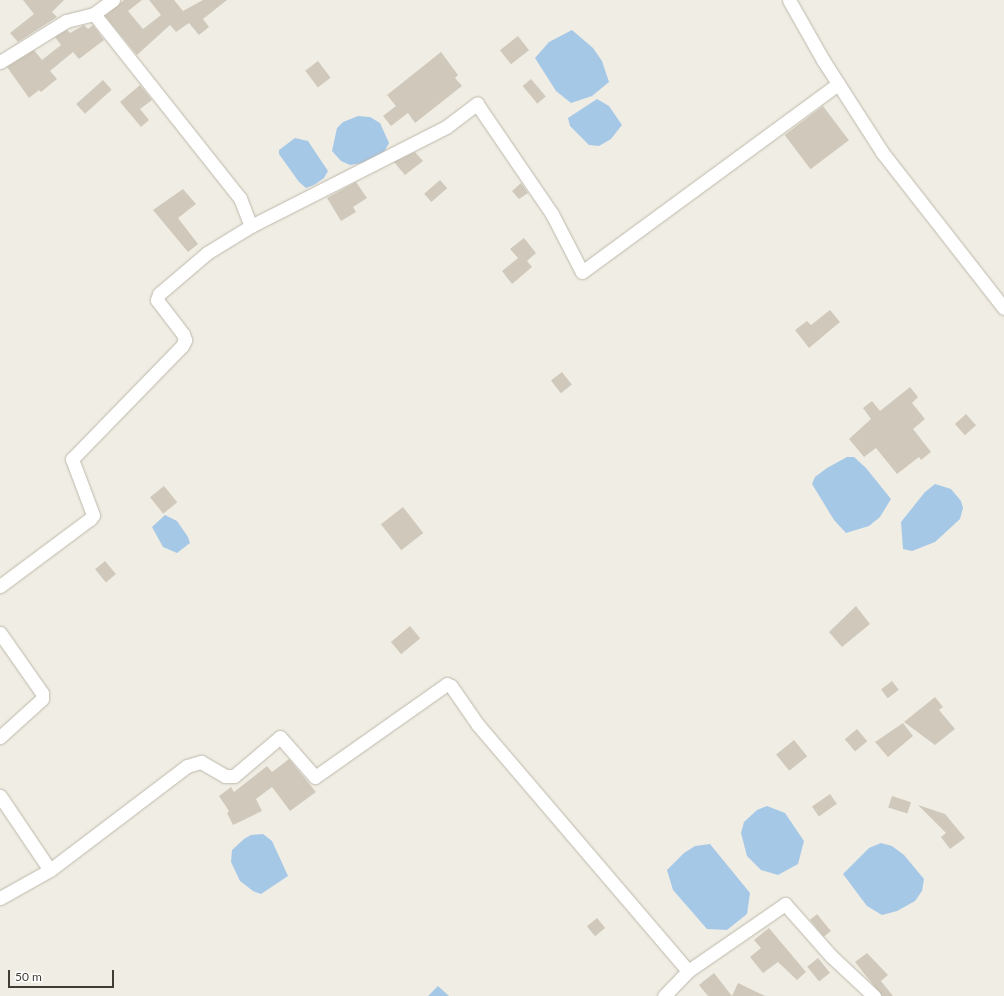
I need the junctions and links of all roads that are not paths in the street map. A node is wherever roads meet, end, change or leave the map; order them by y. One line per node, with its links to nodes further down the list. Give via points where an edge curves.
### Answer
1 (113, 0): 3 (street)
2 (789, 0): 5 (street)
3 (94, 14): 4 (street, via 66,21); 6 (street, via 240,198)
4 (0, 62)
5 (838, 84): 6 (street, via 582,272 552,214 477,104 432,135); 7 (street, via 882,152)
6 (251, 226): 8 (street, via 207,253 159,294 157,300 160,306 185,340 72,458 93,515 90,520)
7 (1004, 308)
8 (0, 586)
9 (0, 633): 10 (street, via 42,693 42,700)
10 (0, 737)
11 (0, 796): 12 (street)
12 (50, 870): 13 (street); 14 (street, via 192,764 201,762 229,778 280,736 315,777 446,684 451,686 478,725)
13 (0, 898)
14 (688, 971): 15 (street); 16 (street, via 786,904 831,956)
15 (664, 996)
16 (874, 996)

